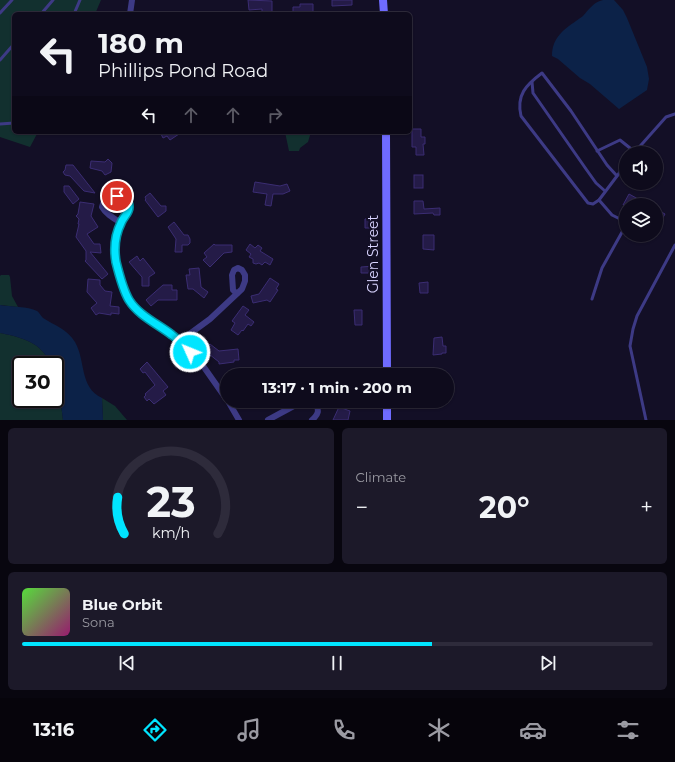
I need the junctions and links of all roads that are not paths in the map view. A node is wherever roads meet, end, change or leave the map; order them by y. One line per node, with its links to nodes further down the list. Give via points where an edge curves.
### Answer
1 (12, 0): 10 (lane)
2 (53, 0): 6 (lane)
3 (80, 0): 7 (lane)
4 (384, 0): 9 (street)
5 (132, 1): 8 (street)
6 (43, 12)
7 (75, 12)
8 (130, 12)
9 (384, 12)
10 (0, 13)
11 (12, 46): 12 (lane)
12 (0, 60)
13 (532, 82): 20 (lane, via 542,73); 23 (lane, via 533,93 590,174); 24 (lane, via 521,96 521,116 588,203 593,204)
14 (675, 114): 19 (lane, via 666,117)
15 (12, 123): 16 (lane)
16 (0, 124)
17 (386, 134): 32 (street, Glen Street)
18 (628, 146): 20 (lane, via 620,140)
19 (640, 146)
20 (597, 151): 22 (lane)
21 (619, 173): 22 (lane)
22 (617, 176): 23 (lane)
23 (605, 191): 24 (lane)
24 (599, 200): 25 (lane)
25 (619, 219)
26 (121, 222): 26 (street, via 129,208 129,202 125,198 112,196 104,200 102,207); 31 (street, via 115,248 116,262 125,293 149,320)
27 (619, 236): 30 (lane, via 602,268)
28 (675, 245): 42 (lane, via 637,316 630,346)
29 (236, 294): 31 (street, via 210,319)
30 (592, 299)
31 (180, 341): 33 (street, via 201,363)
32 (387, 368)
33 (220, 391)
34 (231, 408): 38 (street)
35 (289, 408): 39 (street)
36 (318, 408): 40 (street, via 318,415)
37 (387, 408): 41 (street)
38 (239, 420)
39 (268, 420)
40 (312, 420)
41 (387, 420)
42 (646, 420)

